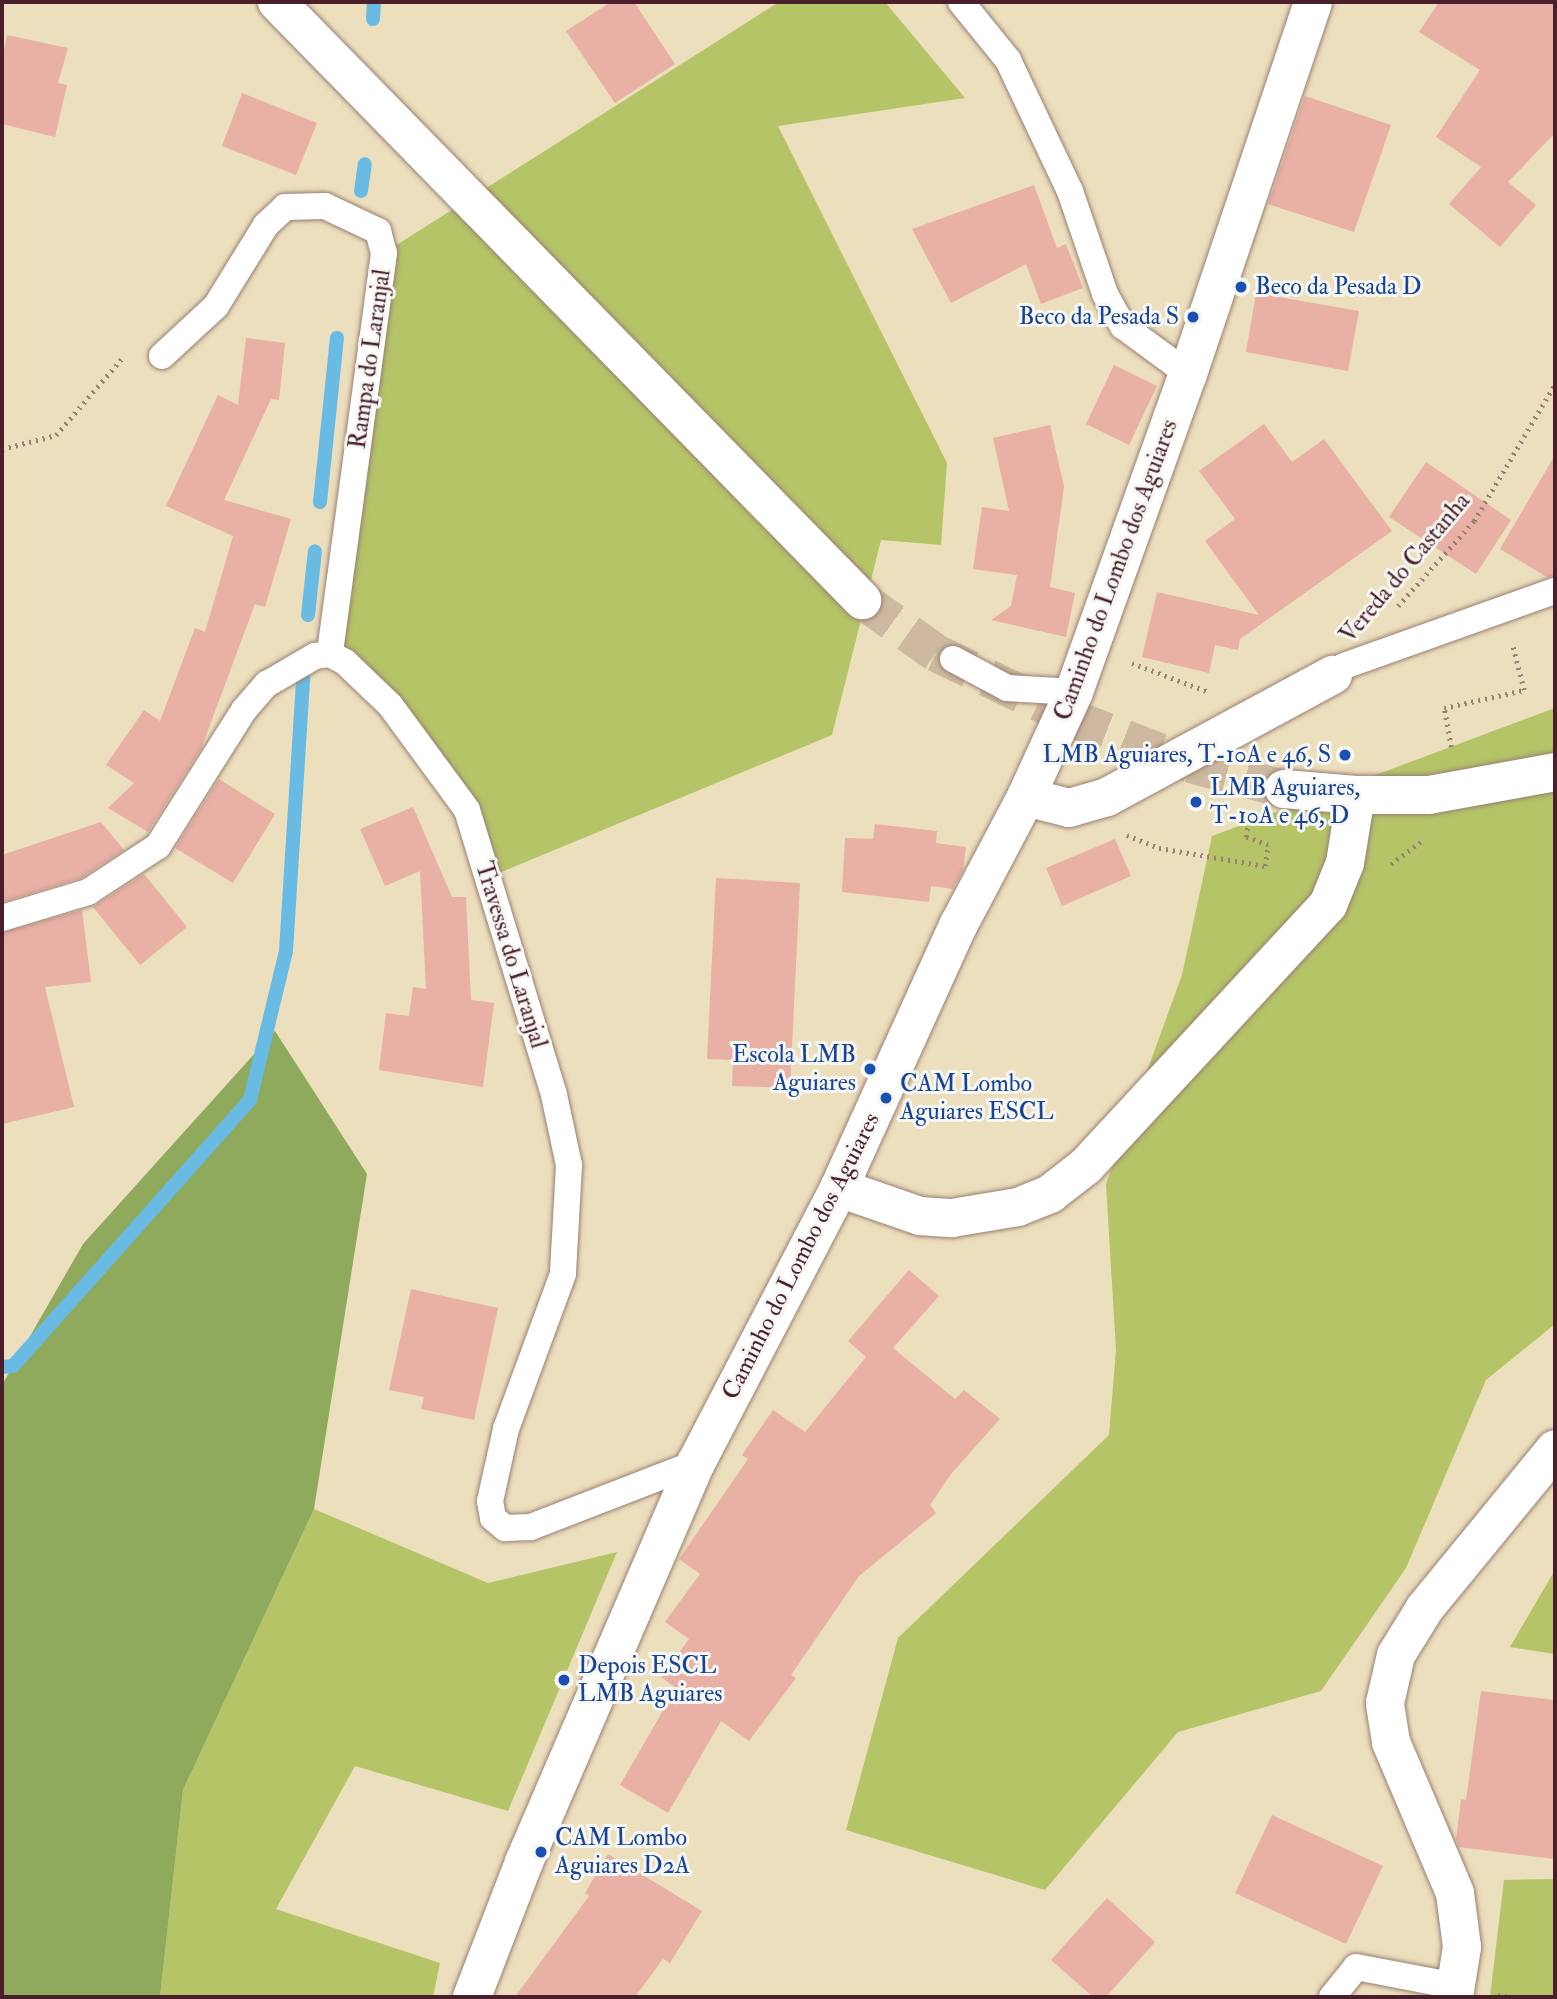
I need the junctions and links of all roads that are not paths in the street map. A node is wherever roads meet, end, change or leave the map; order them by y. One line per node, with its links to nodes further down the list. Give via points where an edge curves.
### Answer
1 (277, 2): 7 (street)
2 (961, 2): 5 (lane, via 1008,60 1070,191 1105,294 1123,326)
3 (1314, 2): 5 (street, Caminho do Lombo dos Aguiares)
4 (162, 356): 8 (lane, Rampa do Laranjal, via 216,306 266,225 285,207 325,206 378,231 384,253)
5 (1188, 374): 11 (street, Caminho do Lombo dos Aguiares)
6 (1555, 591): 10 (lane, via 1344,667)
7 (862, 600)
8 (330, 654): 16 (lane, via 300,662 267,684 244,709 158,846 88,892); 19 (lane, Travessa do Laranjal, via 345,662 390,705 467,810 554,1095 569,1165 563,1274 506,1429 490,1502 493,1518 505,1528 531,1527)
9 (953, 659): 11 (lane, via 1007,688)
10 (1333, 675): 15 (street, via 1107,797 1069,808)
11 (1074, 692): 15 (street, Caminho do Lombo dos Aguiares)
12 (1555, 772): 14 (street, via 1429,795)
13 (1284, 789): 14 (street)
14 (1356, 795): 17 (street, via 1345,863 1328,905 1077,1173 1050,1194 1018,1207 952,1218 920,1216)
15 (1026, 797): 17 (street, Caminho do Lombo dos Aguiares, via 959,924)
16 (2, 918)
17 (839, 1188): 19 (street, Caminho do Lombo dos Aguiares)
18 (1555, 1449): 20 (street, via 1425,1608 1396,1655 1385,1703 1391,1742 1455,1893 1462,1947)
19 (696, 1464): 21 (street, Caminho do Lombo dos Aguiares, via 524,1862)
20 (1455, 1992): 22 (lane, via 1356,1967)
21 (472, 1997)
22 (1332, 1997)

